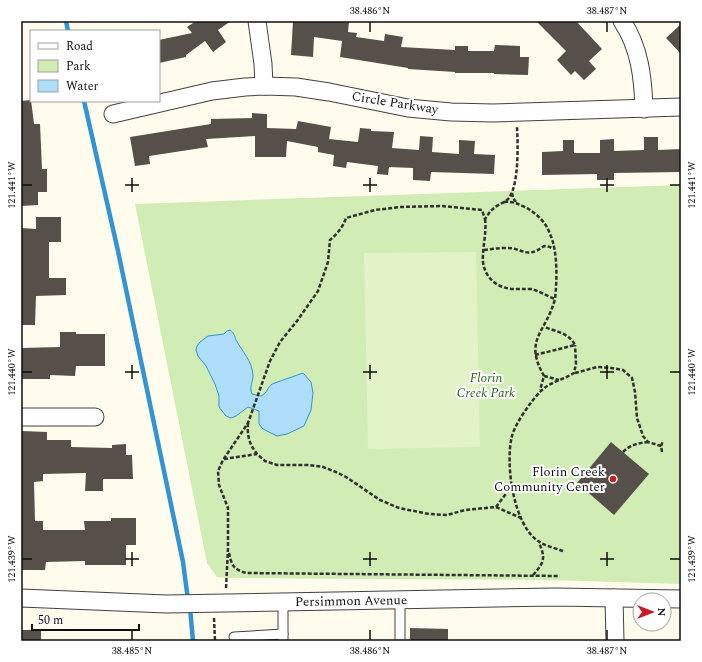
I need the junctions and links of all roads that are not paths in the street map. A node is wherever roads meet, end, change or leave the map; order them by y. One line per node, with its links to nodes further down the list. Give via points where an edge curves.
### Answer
1 (257, 21): 3 (street)
2 (622, 21): 5 (street, via 633,41 642,73)
3 (264, 86): 5 (street, Circle Parkway, via 296,87 408,108 451,112); 6 (street, Circle Parkway, via 212,91)
4 (681, 107): 5 (street, Circle Parkway)
5 (644, 109)
6 (113, 114)
7 (21, 417): 8 (street)
8 (95, 417)
9 (21, 598): 13 (street, Persimmon Avenue, via 166,604)
10 (614, 598): 11 (street, Persimmon Avenue); 12 (street, Persimmon Avenue); 17 (street)
11 (681, 599)
12 (400, 600): 13 (street, Persimmon Avenue); 16 (lane)
13 (283, 603): 15 (lane)
14 (234, 637): 15 (lane)
15 (283, 638)
16 (400, 641)
17 (615, 641)

